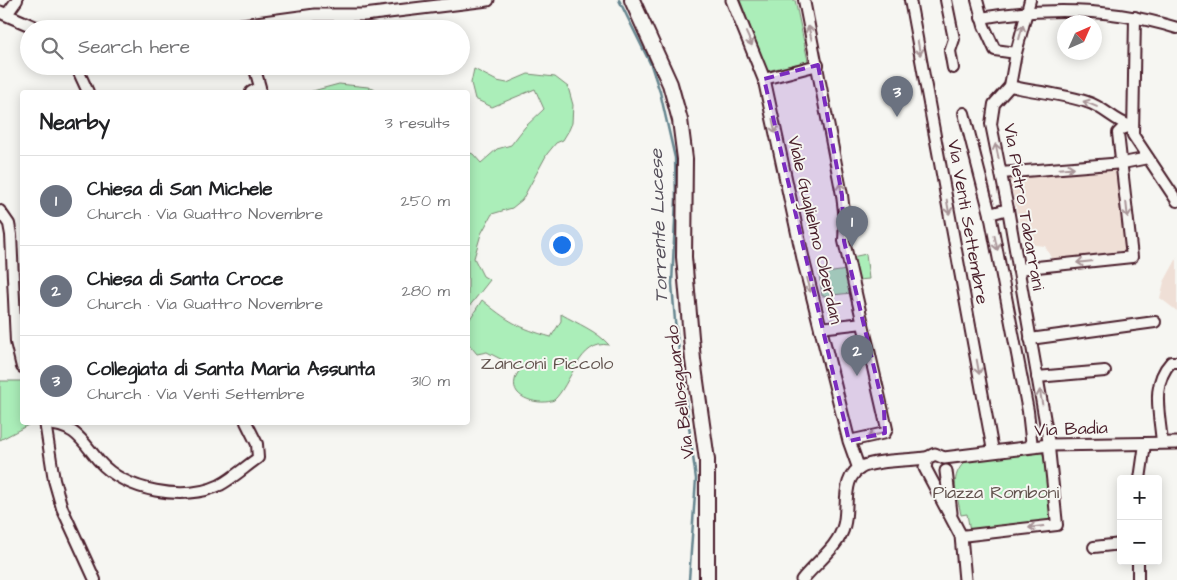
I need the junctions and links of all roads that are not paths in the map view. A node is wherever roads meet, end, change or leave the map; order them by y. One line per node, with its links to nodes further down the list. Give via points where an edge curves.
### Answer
1 (17, 0): 12 (street)
2 (488, 0): 10 (street)
3 (632, 0): 65 (main road, Via Bellosguardo, via 670,84 680,120 685,159 684,257 693,360 707,460)
4 (732, 0): 23 (street, Viale Guglielmo Oberdan, one-way to 23)
5 (804, 0): 19 (street, one-way to 5)
6 (910, 0): 54 (street, Via Venti Settembre, one-way to 54)
7 (946, 0): 20 (street, via 954,39 950,52)
8 (976, 0): 14 (street)
9 (1030, 0): 11 (street)
10 (438, 3): 16 (street, via 364,15 315,15)
11 (1027, 11): 13 (street, via 1080,10); 14 (street); 18 (street, one-way to 11)
12 (4, 13): 15 (street)
13 (1135, 17): 17 (street); 28 (street)
14 (981, 18): 18 (street, via 995,50)
15 (20, 20)
16 (284, 20)
17 (1177, 28)
18 (1016, 53): 24 (street)
19 (818, 65): 23 (street); 38 (street, one-way to 19, via 844,241 842,195)
20 (953, 68)
21 (80, 75): 25 (street)
22 (256, 75): 26 (street, via 260,88)
23 (764, 79): 39 (street, Viale Guglielmo Oberdan, one-way to 39)
24 (1010, 86): 28 (street, one-way to 24, via 1118,122 1086,101); 31 (street, Via Pietro Tabarrani, one-way to 24, via 991,124 994,104)
25 (87, 90)
26 (256, 90)
27 (964, 113): 35 (street)
28 (1132, 126): 29 (street, via 1133,135); 30 (street, via 1118,133)
29 (1148, 158): 30 (street); 32 (street)
30 (1123, 163): 31 (street, one-way to 30); 36 (street, one-way to 36, via 1132,257)
31 (1001, 174): 34 (street, Via Pietro Tabarrani)
32 (1177, 201)
33 (0, 210): 41 (street, via 9,224 11,235 16,342)
34 (1008, 210): 35 (street); 36 (street, Via Pietro Tabarrani)
35 (990, 214): 53 (street, one-way to 53, via 1016,343)
36 (1018, 268): 40 (street, Via Pietro Tabarrani)
37 (1155, 322): 40 (street)
38 (863, 323): 39 (street); 48 (street, one-way to 48, via 887,432)
39 (820, 328): 48 (street, Viale Guglielmo Oberdan)
40 (1030, 339): 44 (street, Via Pietro Tabarrani)
41 (20, 359)
42 (1177, 362): 49 (street, via 1171,362 1163,371 1156,388)
43 (1105, 371): 44 (street)
44 (1037, 377): 52 (street, Via Pietro Tabarrani, one-way to 44)
45 (48, 425): 64 (street, via 54,480 62,508)
46 (60, 425): 47 (street, via 83,438 100,462 121,480 149,489 197,493 220,484 258,458 257,444)
47 (248, 425)
48 (849, 441): 57 (street, Viale Guglielmo Oberdan)
49 (1162, 443): 50 (street, Via Badia); 51 (street, Via Badia)
50 (1177, 443)
51 (1145, 444): 52 (street, Via Badia); 58 (street)
52 (1049, 446): 53 (street, Via Badia); 60 (street, Via Pietro Tabarrani, one-way to 60, via 1057,525)
53 (1032, 447): 54 (street, Via Badia)
54 (993, 451): 55 (street, Via Badia, via 966,454)
55 (946, 465): 56 (street, Via Badia, via 938,476); 56 (street, Via Badia, via 935,454); 59 (street)
56 (927, 467): 57 (street, Via Badia, via 898,459); 59 (street, via 935,490)
57 (858, 469): 66 (street, via 846,492 844,527 834,544)
58 (1141, 475)
59 (951, 517): 60 (street)
60 (961, 536): 67 (street)
61 (1117, 544): 62 (street)
62 (1094, 547)
63 (1138, 565): 68 (street)
64 (95, 580)
65 (707, 580)
66 (802, 580)
67 (965, 580)
68 (1138, 580)

